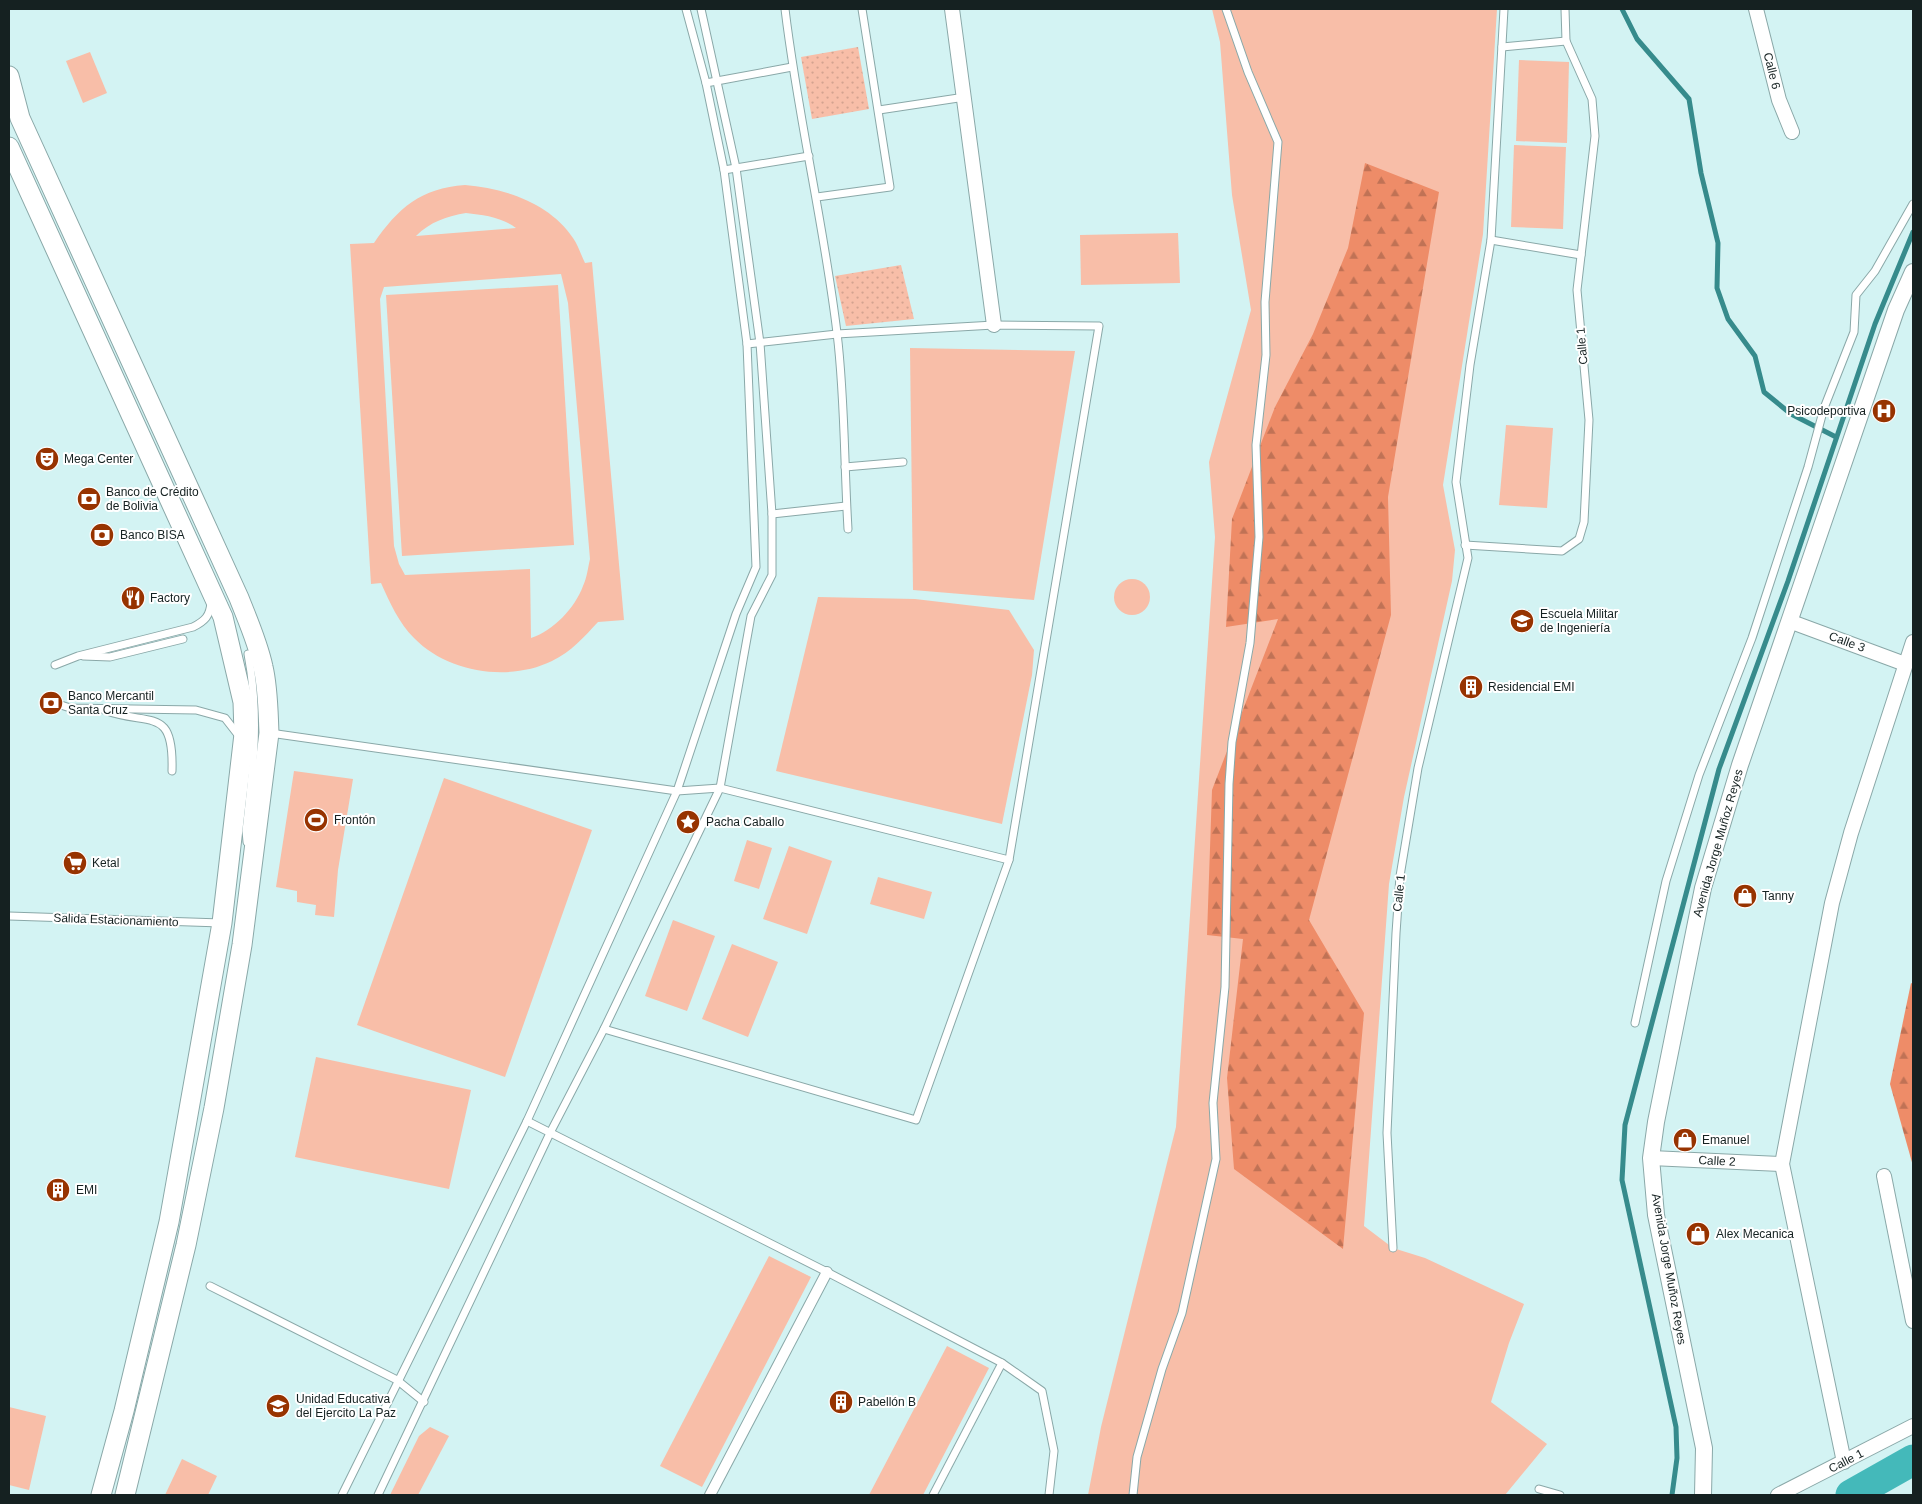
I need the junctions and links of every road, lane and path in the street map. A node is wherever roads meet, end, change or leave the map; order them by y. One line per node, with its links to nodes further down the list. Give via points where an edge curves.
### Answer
1 (686, 9): 15 (lane)
2 (701, 9): 14 (lane)
3 (785, 9): 12 (lane)
4 (862, 9): 17 (lane)
5 (952, 9): 16 (street)
6 (1226, 9): 84 (lane, via 1278,142 1264,302 1266,355 1256,445 1260,537 1250,643 1232,742 1229,784 1224,987 1213,1103 1216,1159 1182,1313 1137,1457)
7 (1504, 9): 11 (lane, Calle 1)
8 (1565, 9): 10 (lane, Calle 1)
9 (1756, 9): 18 (street, Calle 6, via 1779,100)
10 (1566, 41): 11 (lane); 26 (lane, Calle 1, via 1592,99 1595,136)
11 (1502, 47): 25 (lane, Calle 1)
12 (792, 67): 14 (lane); 20 (lane)
13 (9, 76): 48 (main road, via 20,118 252,628 264,669)
14 (717, 81): 15 (lane); 21 (lane)
15 (706, 83): 22 (lane)
16 (965, 97): 17 (lane); 28 (street)
17 (880, 110): 23 (lane, via 890,187)
18 (1792, 132)
19 (10, 153): 38 (main road)
20 (809, 156): 21 (lane); 23 (lane)
21 (736, 168): 22 (lane); 30 (lane)
22 (724, 170): 31 (lane)
23 (817, 197): 29 (lane)
24 (1913, 204): 58 (lane, via 1875,271 1856,295 1854,332 1824,408 1752,638 1699,775 1669,872)
25 (1491, 240): 26 (lane); 37 (lane, Calle 1, via 1470,365 1456,482)
26 (1581, 255): 37 (lane, Calle 1, via 1577,290 1589,420 1584,522 1578,539 1562,551)
27 (1913, 272): 39 (street, Avenida Jorge Muñoz Reyes, via 1896,310)
28 (994, 325): 29 (lane); 54 (lane, via 1099,326)
29 (837, 334): 30 (lane); 33 (lane)
30 (760, 343): 31 (lane); 35 (lane)
31 (747, 344): 52 (lane, via 756,567 736,614)
32 (903, 462): 33 (lane)
33 (844, 467): 34 (lane)
34 (846, 506): 35 (lane); 36 (lane)
35 (772, 514): 51 (lane, via 772,576 751,616)
36 (848, 529)
37 (1465, 545): 65 (lane, Calle 1, via 1468,558 1418,768 1400,876 1387,1133)
38 (210, 589): 43 (lane, via 210,611 203,622); 49 (main road, via 223,618 234,658 242,702)
39 (1789, 621): 44 (street, Calle 3); 62 (street, Avenida Jorge Muñoz Reyes, via 1703,888)
40 (183, 639): 43 (lane, via 110,657)
41 (1913, 642): 44 (street)
42 (248, 654): 53 (lane, via 256,742 246,831)
43 (78, 656): 45 (lane)
44 (1905, 664): 63 (street, via 1832,903)
45 (55, 665)
46 (56, 703): 47 (lane, via 70,708)
47 (99, 708): 49 (lane, via 196,710 226,718); 50 (lane, via 162,724 172,742)
48 (268, 733): 52 (lane); 53 (main road)
49 (244, 744): 56 (main road)
50 (172, 770)
51 (720, 788): 52 (lane); 54 (lane); 59 (lane)
52 (677, 790): 60 (lane)
53 (252, 859): 57 (main road)
54 (1009, 860): 59 (lane, via 916,1120)
55 (9, 916): 56 (lane, Salida Estacionamiento)
56 (222, 923): 57 (main road); 71 (main road, via 169,1222)
57 (244, 925): 72 (main road, via 214,1108)
58 (1635, 1023)
59 (604, 1029): 61 (lane)
60 (527, 1121): 61 (lane); 70 (lane)
61 (552, 1131): 66 (lane); 73 (lane)
62 (1651, 1158): 63 (street, Calle 2); 86 (street, Avenida Jorge Muñoz Reyes, via 1656,1216 1704,1448)
63 (1782, 1164): 75 (street)
64 (1884, 1176): 68 (street)
65 (1393, 1248)
66 (828, 1272): 69 (lane); 81 (street)
67 (210, 1286): 70 (lane)
68 (1913, 1321)
69 (1002, 1363): 82 (lane); 83 (lane, via 1042,1392 1054,1451)
70 (397, 1380): 73 (lane); 79 (lane)
71 (128, 1393): 72 (main road); 77 (main road)
72 (150, 1398): 78 (main road)
73 (424, 1402): 80 (lane)
74 (1913, 1426): 75 (street, Calle 1)
75 (1844, 1462): 87 (street, Calle 1)
76 (1539, 1489): 85 (lane)
77 (101, 1495)
78 (125, 1495)
79 (342, 1495)
80 (378, 1495)
81 (710, 1495)
82 (933, 1495)
83 (1049, 1495)
84 (1133, 1495)
85 (1560, 1495)
86 (1703, 1495)
87 (1778, 1495)

